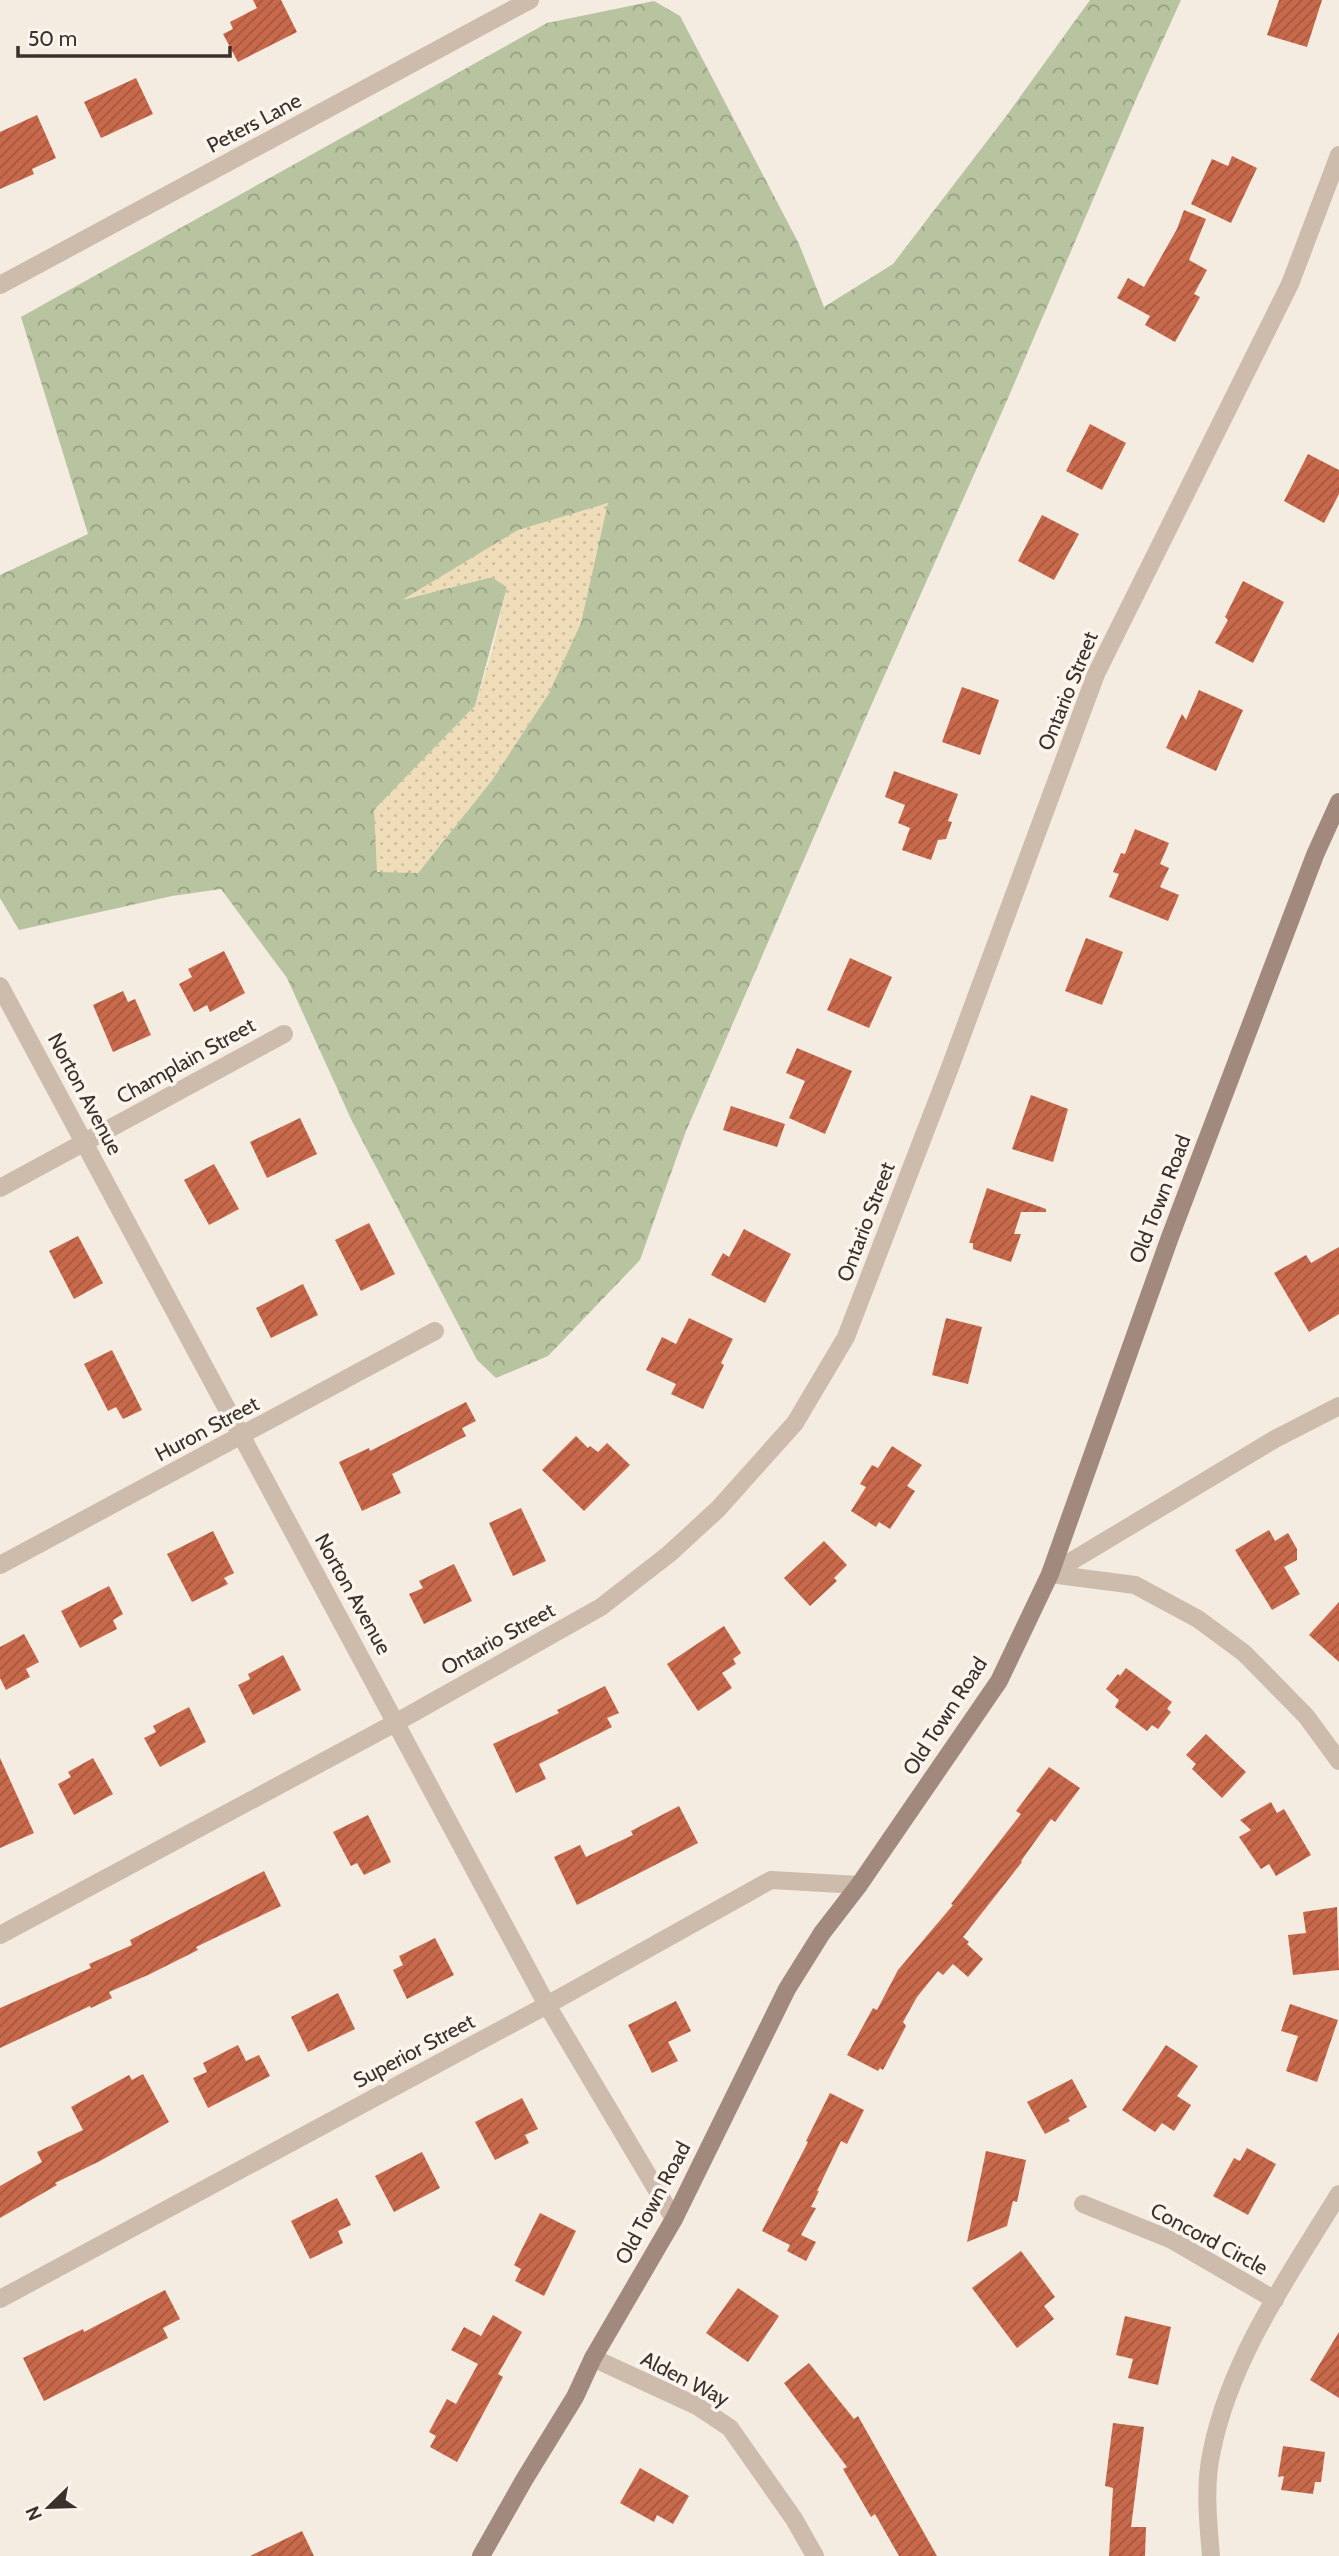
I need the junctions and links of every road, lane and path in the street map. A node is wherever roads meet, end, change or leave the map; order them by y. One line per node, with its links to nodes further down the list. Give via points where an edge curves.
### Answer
1 (530, 0): 3 (street, Peters Lane)
2 (1339, 155): 14 (street, Ontario Street, via 1290,284 1096,674 846,1337 795,1423 718,1509 601,1607)
3 (0, 285)
4 (1339, 802): 13 (main road, Old Town Road, via 1170,1237)
5 (0, 986): 7 (street, Norton Avenue)
6 (284, 1034): 7 (street, Champlain Street)
7 (85, 1142): 8 (street, Champlain Street); 11 (street, Norton Avenue)
8 (0, 1188)
9 (435, 1331): 11 (street, Huron Street)
10 (1339, 1406): 13 (street, via 1275,1439)
11 (242, 1437): 12 (street, Huron Street); 14 (street, Norton Avenue)
12 (0, 1565)
13 (1050, 1574): 15 (street, via 1135,1585 1198,1619 1253,1662 1306,1716); 16 (main road, Old Town Road, via 999,1681)
14 (397, 1722): 17 (street, Ontario Street); 18 (street, Norton Avenue)
15 (1339, 1761)
16 (859, 1885): 18 (street, Superior Street, via 771,1880); 21 (main road, Old Town Road, via 787,1989)
17 (0, 1935)
18 (547, 2005): 21 (street, Norton Avenue); 22 (street, Superior Street)
19 (1339, 2194): 23 (street)
20 (1083, 2204): 23 (street, Concord Circle, via 1172,2240)
21 (674, 2218): 24 (main road, Old Town Road)
22 (0, 2299)
23 (1275, 2300): 27 (street, via 1228,2390 1211,2451 1207,2504)
24 (593, 2358): 25 (main road, Old Town Road, via 575,2397); 26 (street, Alden Way, via 697,2406 730,2428)
25 (481, 2556)
26 (815, 2556)
27 (1211, 2556)

